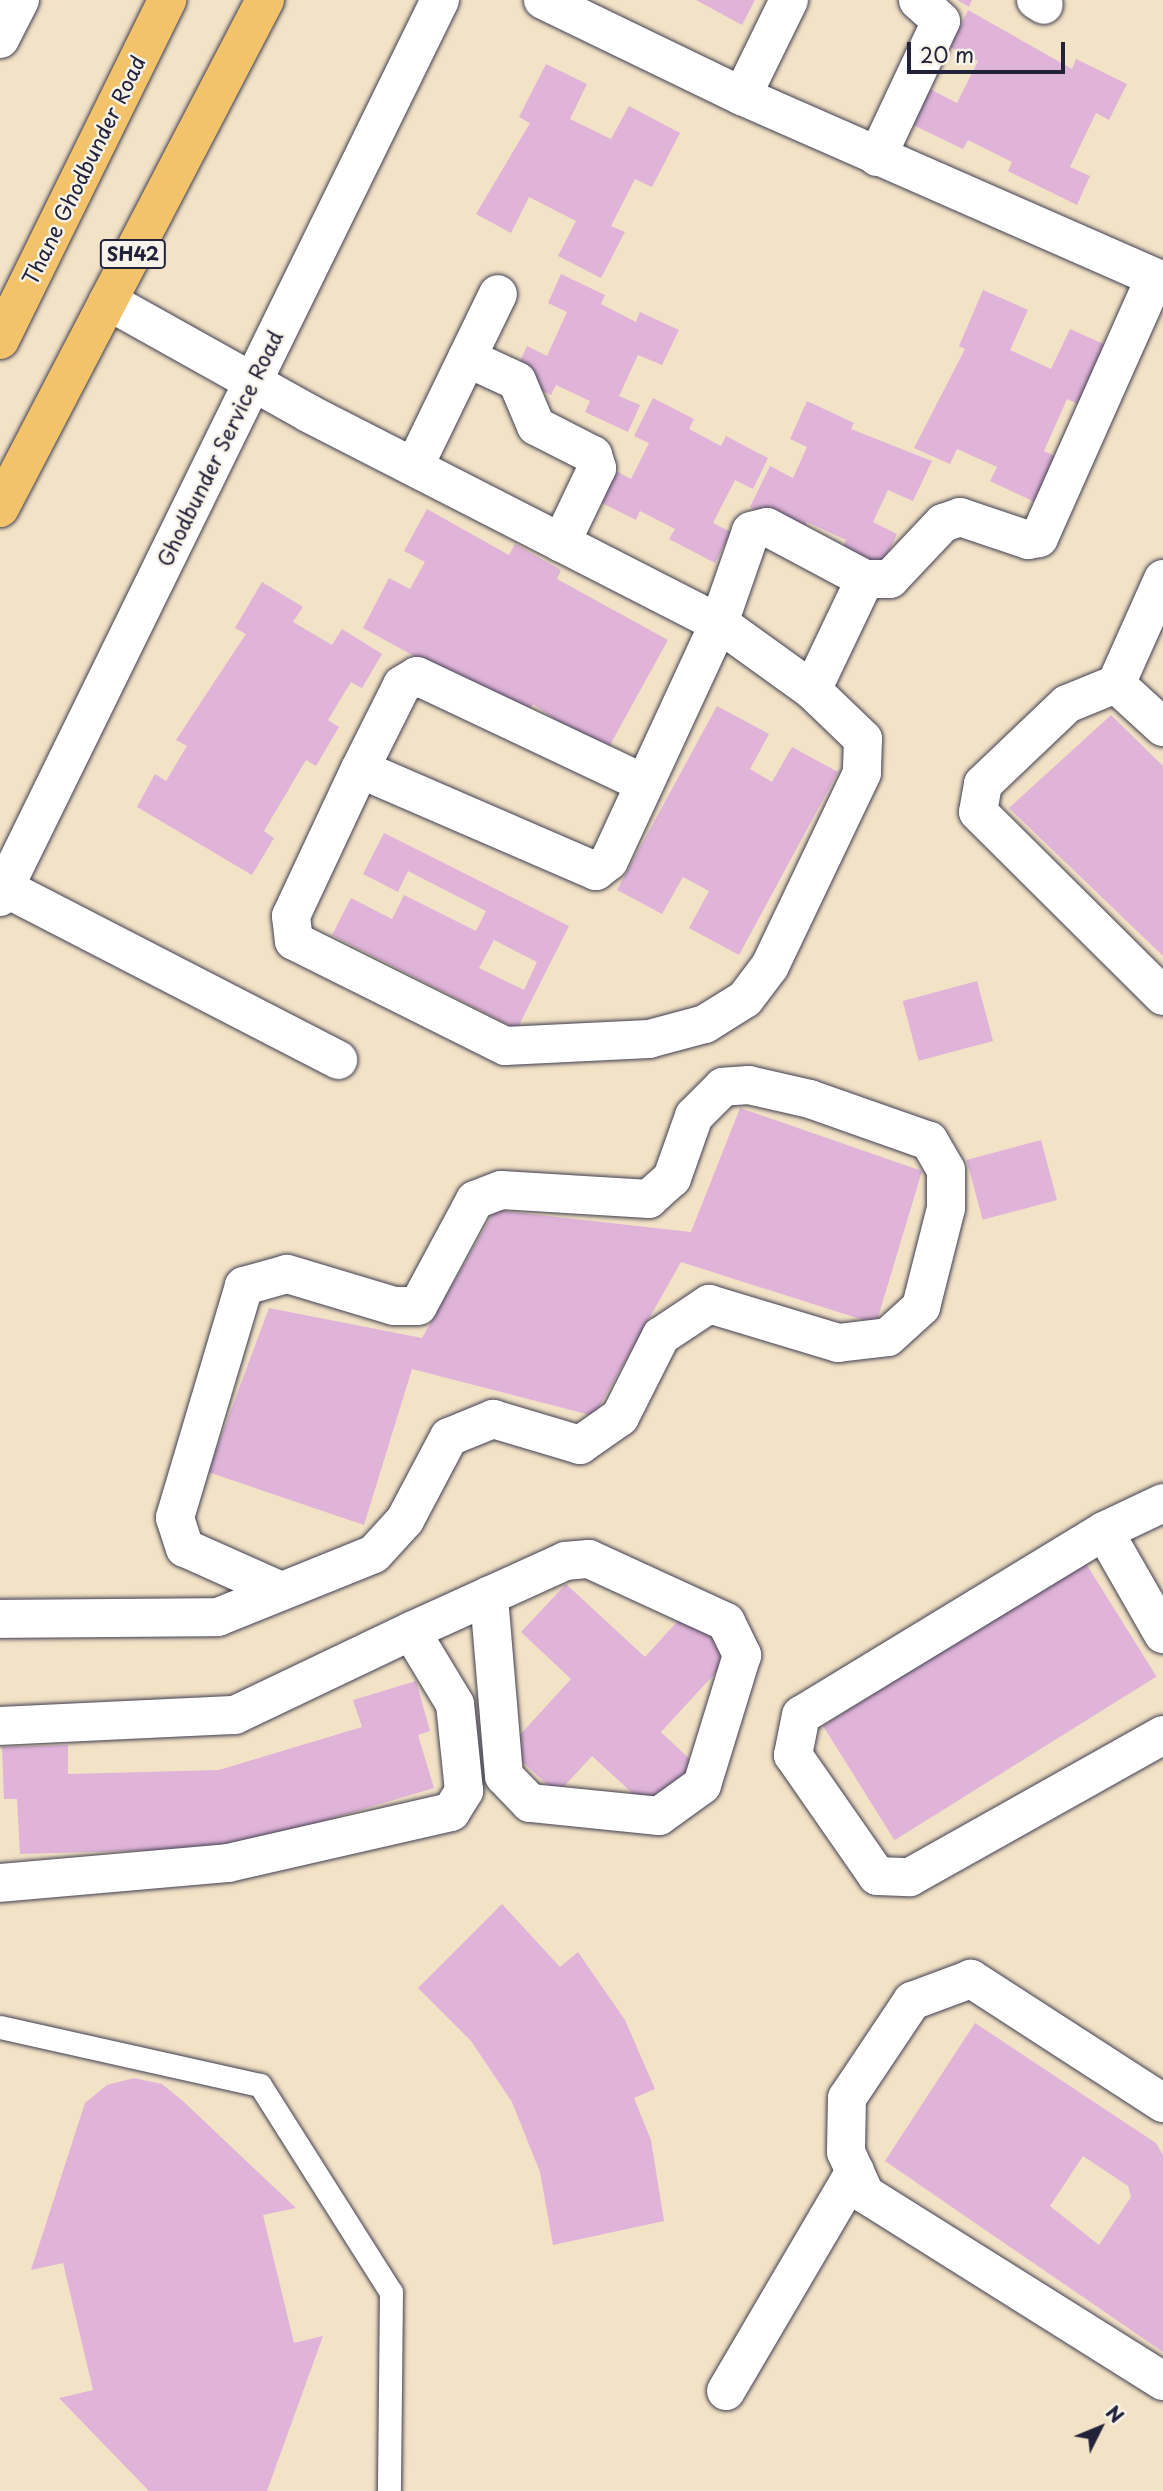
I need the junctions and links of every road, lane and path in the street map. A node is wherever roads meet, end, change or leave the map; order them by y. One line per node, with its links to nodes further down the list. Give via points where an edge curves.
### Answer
1 (20, 0): 8 (street)
2 (167, 0): 14 (main road, Thane Ghodbunder Road)
3 (265, 0): 13 (main road, SH42)
4 (440, 0): 16 (street, Ghodbunder Service Road)
5 (543, 0): 9 (street)
6 (789, 0): 9 (street)
7 (918, 0): 10 (street, via 940,21)
8 (0, 39)
9 (742, 96): 10 (street)
10 (877, 157): 11 (street)
11 (1158, 281): 20 (street, via 1039,538 1028,540 960,517 943,523 890,579)
12 (498, 295): 15 (street)
13 (108, 300): 16 (street); 18 (main road, SH42)
14 (0, 340)
15 (467, 358): 17 (street); 19 (street, via 517,381 536,426 593,455 597,468)
16 (253, 378): 17 (street); 28 (street, Ghodbunder Service Road)
17 (414, 467): 19 (street)
18 (0, 508)
19 (561, 543): 22 (street)
20 (865, 579): 22 (street, via 767,527 751,531); 24 (street)
21 (1162, 585): 23 (street)
22 (717, 622): 24 (street); 27 (street)
23 (1116, 684): 25 (street); 29 (street, via 1067,705 984,784 978,812)
24 (812, 690): 26 (street, via 863,739 862,773 770,966 745,999 705,1024 649,1039 505,1046 294,941 291,916)
25 (1163, 727)
26 (360, 769): 27 (street, via 596,871 609,860); 27 (street, via 402,685 417,676)
27 (643, 783)
28 (2, 892): 30 (street)
29 (1163, 996)
30 (338, 1060)
31 (1163, 1503): 32 (street)
32 (1104, 1531): 37 (street); 39 (street, via 801,1715 793,1755 877,1876 910,1877)
33 (281, 1591): 33 (street, via 374,1554 405,1520 449,1437 494,1419 580,1445 620,1417 662,1336 709,1304 838,1343 888,1337 922,1307 946,1208 946,1170 929,1141 810,1099 749,1085 723,1087 694,1116 672,1178 649,1199 501,1190 475,1200 418,1306 394,1306 287,1275 244,1286 175,1518 185,1548); 35 (street, via 218,1617)
34 (489, 1596): 34 (street, via 565,1561 589,1559 726,1622 742,1655 702,1785 659,1816 530,1803 504,1776); 36 (street)
35 (0, 1619)
36 (411, 1631): 38 (street, via 235,1715); 40 (street, via 455,1704 464,1791 452,1811 228,1863)
37 (1163, 1634)
38 (0, 1726)
39 (1163, 1735)
40 (0, 1883)
41 (0, 2027): 46 (lane, via 260,2085 391,2292)
42 (1163, 2103): 43 (street, via 971,1979 912,2001 848,2098 846,2152)
43 (855, 2171): 44 (street, via 864,2194); 45 (street)
44 (1163, 2381)
45 (726, 2391)
46 (390, 2491)

